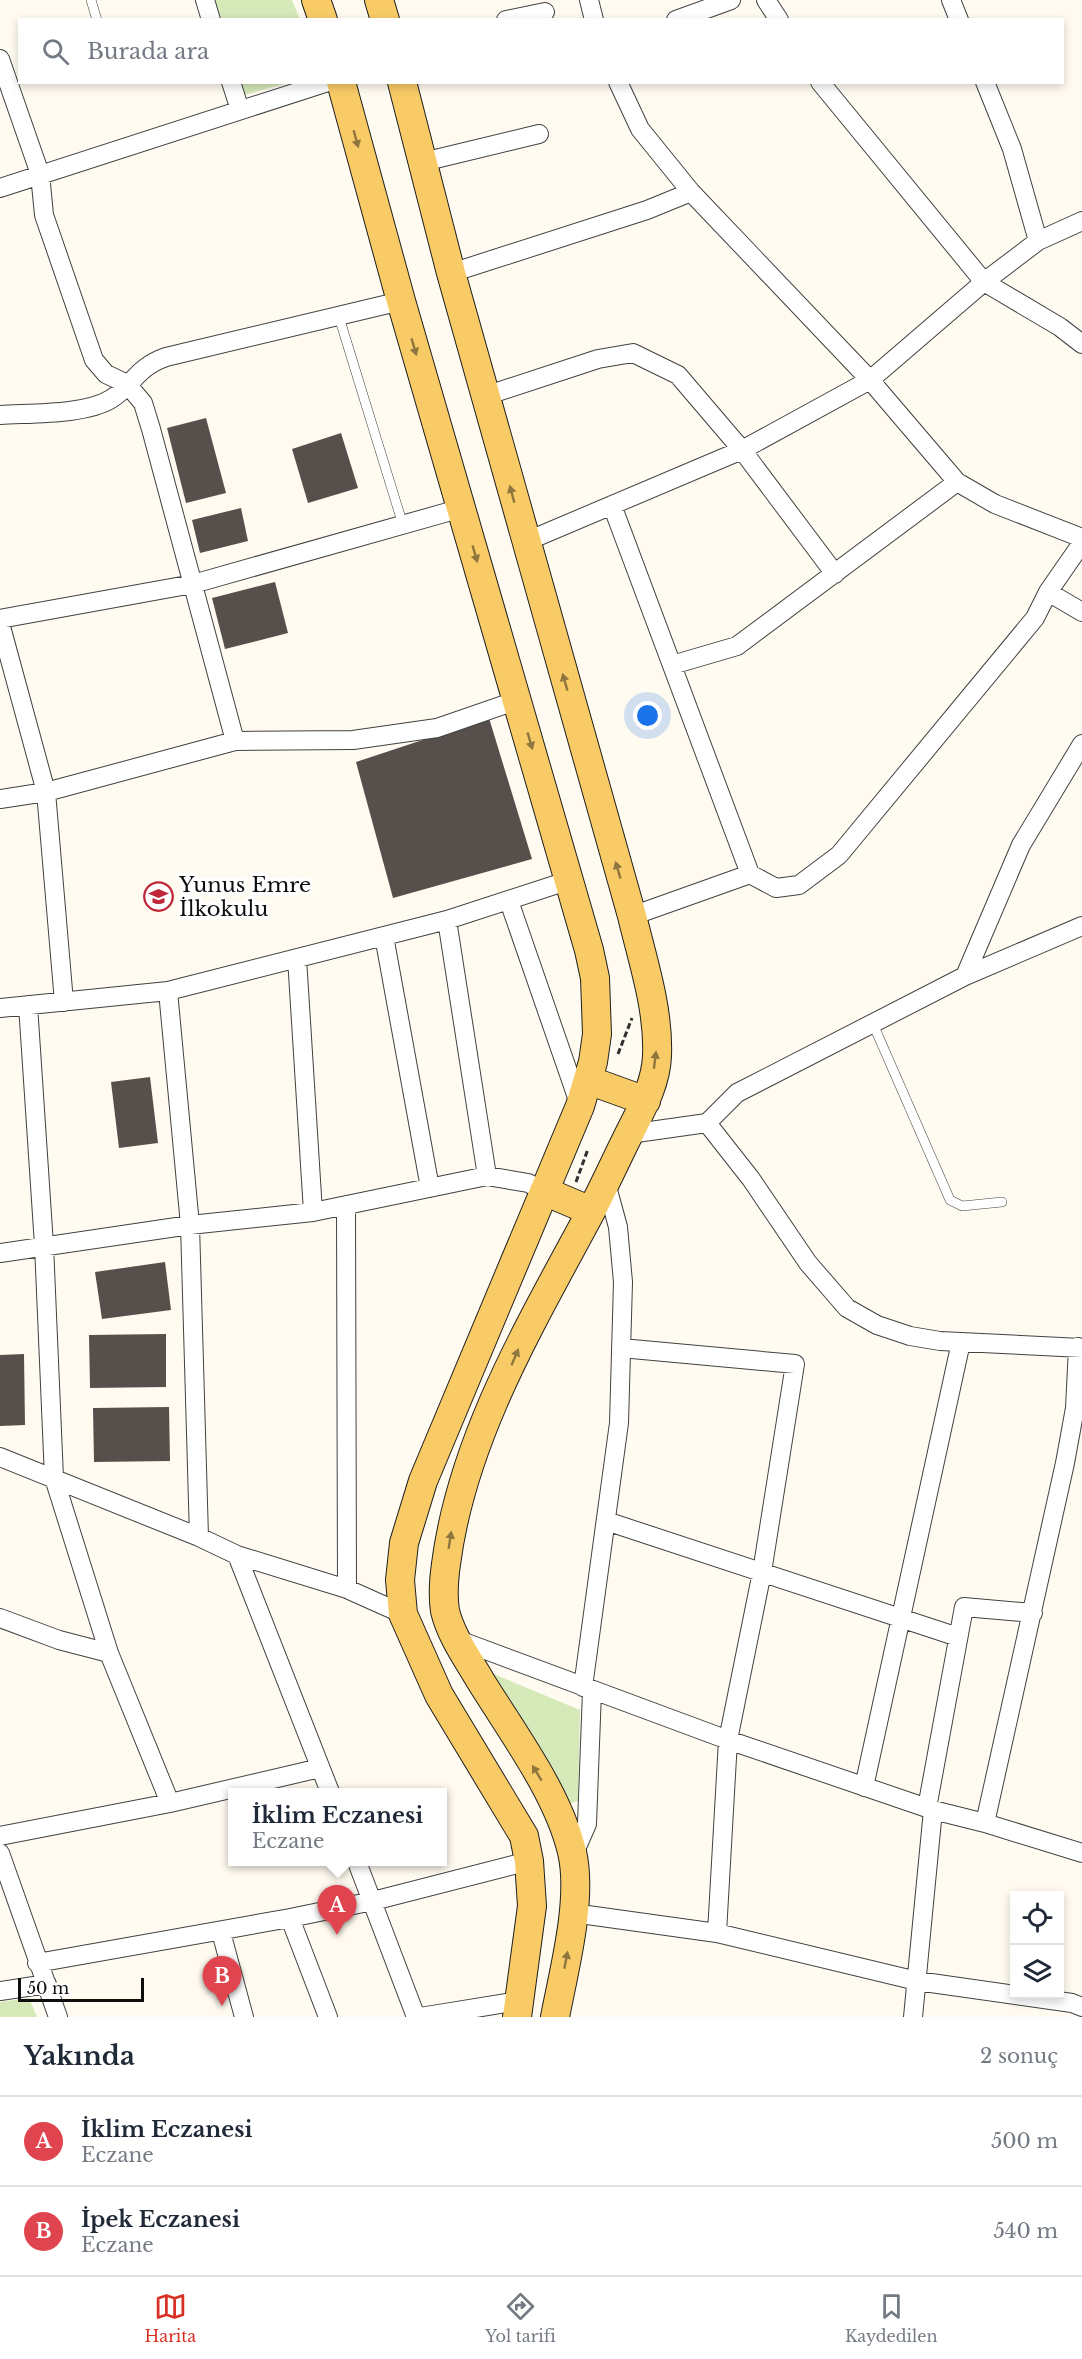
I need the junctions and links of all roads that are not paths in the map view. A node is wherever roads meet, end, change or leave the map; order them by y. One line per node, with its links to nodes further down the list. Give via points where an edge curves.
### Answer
1 (91, 0): 10 (lane)
2 (205, 0): 11 (street)
3 (316, 0): 12 (main road)
4 (379, 0): 13 (main road)
5 (589, 0): 15 (street)
6 (731, 0): 16 (street)
7 (766, 0): 17 (street)
8 (951, 0): 18 (street)
9 (545, 12): 14 (street)
10 (96, 18)
11 (210, 18)
12 (322, 18)
13 (384, 18)
14 (516, 18)
15 (594, 18)
16 (682, 18)
17 (778, 18)
18 (958, 18)
19 (0, 59): 30 (street)
20 (232, 84): 27 (street)
21 (322, 84): 27 (street)
22 (342, 84): 37 (main road, one-way to 37)
23 (403, 84): 29 (main road)
24 (619, 84): 32 (street, via 640,129)
25 (822, 84): 36 (street)
26 (986, 84): 34 (street, via 1012,149)
27 (240, 110): 30 (street)
28 (539, 134): 29 (street)
29 (423, 162): 35 (main road)
30 (40, 174): 31 (street); 41 (street, via 44,214 94,360 106,374)
31 (0, 188)
32 (692, 192): 35 (street); 40 (street)
33 (1082, 221): 34 (street)
34 (1038, 241): 36 (street)
35 (451, 273): 42 (main road)
36 (984, 282): 39 (street); 40 (street)
37 (401, 301): 38 (street); 47 (main road, one-way to 47)
38 (339, 317): 41 (street, via 166,357 143,368); 48 (lane)
39 (1082, 344)
40 (870, 380): 44 (street); 45 (street)
41 (127, 384): 43 (street, via 113,398 94,407); 53 (street, via 142,403 152,429)
42 (485, 396): 44 (street, via 598,359 633,353 678,375); 50 (main road, one-way to 42)
43 (0, 415)
44 (742, 450): 46 (street); 52 (street)
45 (957, 482): 49 (street, via 995,504); 52 (street)
46 (612, 505): 50 (street); 57 (street)
47 (462, 508): 48 (street); 58 (main road, one-way to 58)
48 (403, 525): 53 (street)
49 (1082, 538)
50 (525, 542): 66 (main road, one-way to 50)
51 (1082, 543): 54 (street)
52 (836, 574): 57 (street, via 737,646)
53 (193, 584): 56 (street); 59 (street)
54 (1048, 592): 55 (street); 63 (street, via 1035,618 839,855 799,885 776,888)
55 (1082, 612)
56 (0, 621): 61 (street)
57 (672, 665): 63 (street)
58 (518, 699): 59 (street, via 437,728 353,740); 64 (main road, one-way to 64)
59 (235, 741): 61 (street)
60 (1082, 744): 71 (street, via 1021,845)
61 (46, 792): 62 (street); 73 (street)
62 (0, 799)
63 (750, 874): 66 (street)
64 (570, 880): 65 (street); 77 (main road, via 595,978 597,1034)
65 (509, 901): 67 (street); 77 (street)
66 (632, 916): 78 (main road, one-way to 66, via 657,1059 655,1015)
67 (447, 920): 69 (street); 81 (street)
68 (1078, 924): 71 (street)
69 (384, 936): 70 (street); 83 (street)
70 (297, 958): 72 (street); 87 (street)
71 (965, 976): 76 (street)
72 (168, 991): 73 (street); 88 (street)
73 (63, 1002): 74 (street)
74 (28, 1005): 75 (street); 89 (street)
75 (0, 1008)
76 (873, 1024): 79 (street, via 737,1093); 85 (lane, via 950,1200 962,1206)
77 (592, 1091): 78 (main road); 84 (main road)
78 (646, 1101): 80 (main road)
79 (707, 1123): 80 (street); 91 (street, via 808,1263 847,1308 877,1325 910,1336)
80 (629, 1134): 82 (main road)
81 (487, 1176): 83 (street); 84 (street, via 528,1184)
82 (606, 1183): 84 (main road); 92 (street, via 618,1227 623,1282)
83 (430, 1188): 86 (street)
84 (568, 1201): 99 (main road, via 423,1481 404,1543); 101 (main road, one-way to 84, via 454,1513 479,1441 521,1343)
85 (1002, 1202)
86 (346, 1205): 87 (street); 102 (street)
87 (313, 1212): 88 (street)
88 (190, 1225): 89 (street); 97 (street)
89 (44, 1245): 90 (street); 95 (street)
90 (0, 1253)
91 (961, 1342): 93 (street); 106 (street)
92 (621, 1348): 96 (street, via 619,1423); 100 (street, via 795,1364)
93 (1080, 1348): 103 (street, via 1075,1408)
94 (0, 1457): 95 (street)
95 (54, 1478): 97 (street); 109 (street)
96 (606, 1521): 100 (street); 112 (street)
97 (199, 1537): 98 (street)
98 (237, 1555): 102 (street); 114 (street)
99 (401, 1568): 101 (main road); 104 (main road)
100 (762, 1572): 106 (street); 113 (street)
101 (446, 1574): 108 (main road, via 445,1610)
102 (347, 1589): 104 (street)
103 (1033, 1613): 107 (street, via 964,1607); 121 (street)
104 (403, 1614): 111 (main road)
105 (0, 1618): 109 (street)
106 (901, 1618): 107 (street); 115 (street)
107 (958, 1636): 120 (street)
108 (456, 1639): 110 (main road); 112 (street)
109 (109, 1653): 119 (street)
110 (473, 1668): 111 (main road); 125 (main road, one-way to 110, via 563,1822 547,1790)
111 (433, 1682): 126 (main road, via 524,1836)
112 (588, 1689): 113 (street); 125 (street, via 587,1824)
113 (728, 1740): 115 (street); 132 (street)
114 (320, 1768): 116 (street); 117 (street)
115 (864, 1787): 120 (street)
116 (234, 1788)
117 (328, 1788)
118 (228, 1789): 119 (street)
119 (170, 1803): 122 (street)
120 (930, 1809): 121 (street); 134 (street)
121 (985, 1823): 124 (street)
122 (0, 1836)
123 (0, 1853): 133 (street)
124 (1082, 1853)
125 (573, 1856): 129 (main road)
126 (529, 1861): 128 (street); 137 (main road, via 532,1906)
127 (359, 1866): 128 (street)
128 (373, 1901): 130 (street); 142 (street)
129 (573, 1913): 132 (street); 143 (main road, one-way to 129)
130 (290, 1918): 131 (street); 141 (street)
131 (221, 1932): 133 (street); 140 (street)
132 (717, 1933): 134 (street)
133 (38, 1963): 135 (street)
134 (917, 1981): 138 (street); 144 (street)
135 (47, 1983): 136 (street); 139 (street)
136 (0, 1991)
137 (518, 2009): 142 (street)
138 (1075, 2009)
139 (58, 2017)
140 (244, 2017)
141 (328, 2017)
142 (418, 2017)
143 (555, 2017)
144 (913, 2017)

